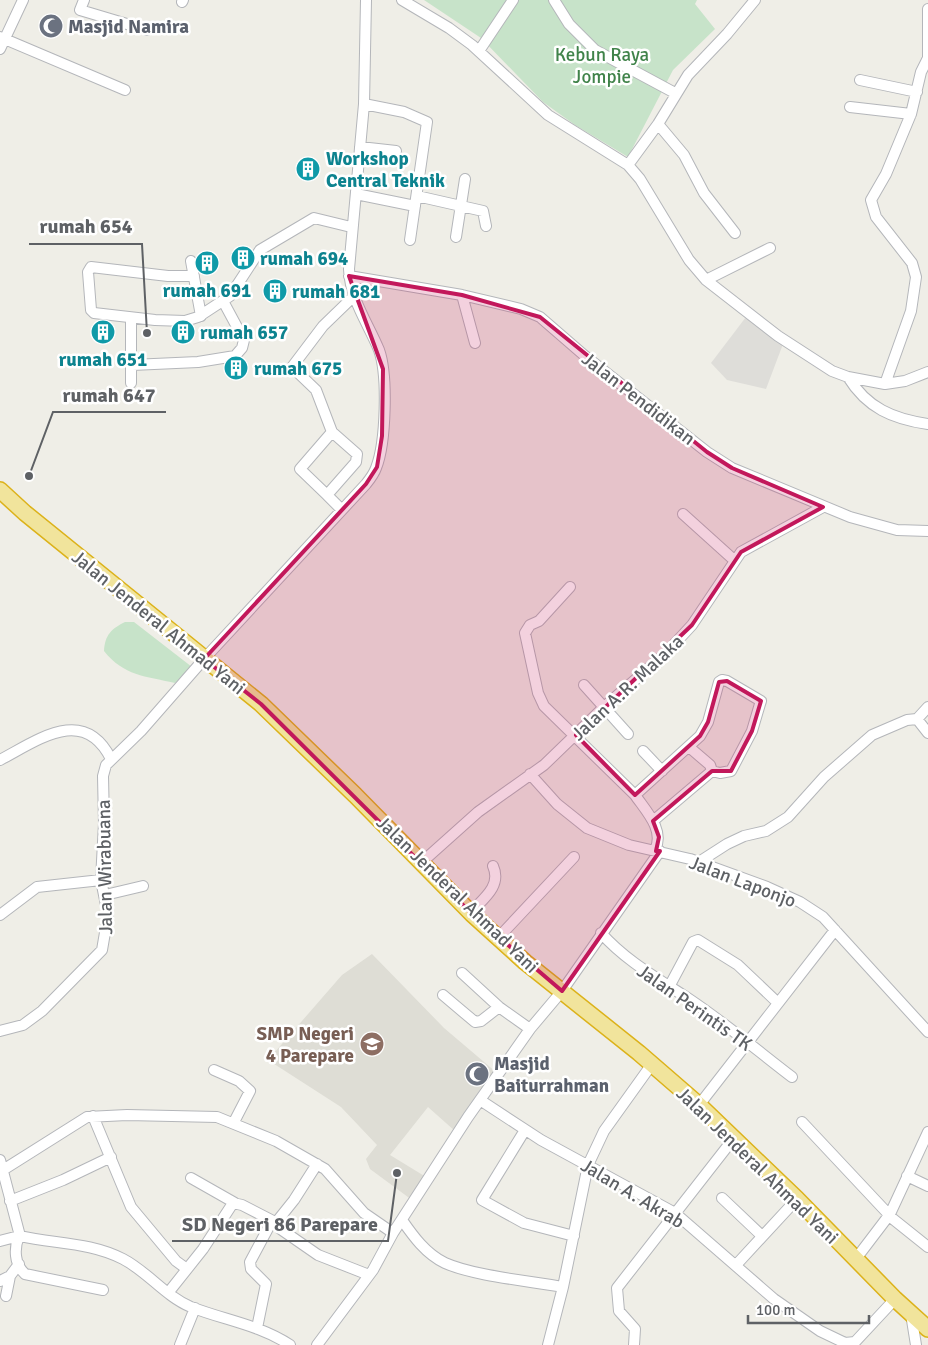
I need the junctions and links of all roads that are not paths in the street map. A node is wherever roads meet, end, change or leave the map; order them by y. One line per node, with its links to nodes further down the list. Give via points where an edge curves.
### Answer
1 (23, 0): 10 (street)
2 (84, 0): 9 (street, via 80,10)
3 (366, 0): 18 (street)
4 (402, 0): 12 (street, via 450,28)
5 (513, 0): 12 (street)
6 (554, 0): 17 (street, via 569,24 595,50)
7 (755, 0): 17 (street)
8 (928, 9): 13 (street)
9 (147, 30)
10 (2, 38): 11 (street); 15 (street)
11 (0, 49)
12 (479, 51): 24 (street, via 548,115)
13 (928, 57): 16 (street)
14 (860, 80): 16 (street)
15 (125, 90)
16 (917, 92): 20 (street)
17 (675, 93): 21 (street)
18 (364, 104): 22 (street); 27 (street, via 404,112 428,122)
19 (850, 107): 20 (street)
20 (911, 114): 49 (street, via 872,200 876,217 912,263 916,277 911,311)
21 (658, 124): 24 (street); 31 (street, via 684,155 704,193)
22 (360, 147): 23 (street); 26 (street)
23 (396, 151)
24 (628, 165): 38 (street, via 640,179 688,260)
25 (465, 179): 28 (street)
26 (356, 194): 27 (street); 30 (street)
27 (416, 201): 28 (street); 33 (street)
28 (461, 205): 29 (street, via 483,211); 32 (street)
29 (486, 226)
30 (351, 227): 37 (street); 41 (street, via 318,218 306,222 259,252 233,293)
31 (735, 233)
32 (456, 237)
33 (410, 240)
34 (770, 248): 38 (street)
35 (191, 262): 36 (street)
36 (194, 276): 42 (street); 43 (street, via 90,268 91,312)
37 (349, 276): 39 (street, Jalan Pendidikan); 40 (street)
38 (706, 280): 47 (street, via 808,356)
39 (462, 295): 44 (street); 54 (street, Jalan Pendidikan, via 521,309 540,317 707,452 732,468)
40 (354, 296): 51 (street, via 323,326 292,367 316,390); 55 (street, via 380,353 384,384 382,427 378,463 373,475)
41 (223, 301): 42 (street); 45 (street, via 244,340 235,356 198,362)
42 (201, 316): 43 (street, via 185,321)
43 (131, 318): 45 (street)
44 (475, 343)
45 (132, 365): 48 (street)
46 (928, 372): 49 (street, via 897,384)
47 (848, 377): 49 (street); 50 (street, via 858,393 871,404 910,422)
48 (131, 383)
49 (885, 384)
50 (928, 424)
51 (332, 432): 53 (street, via 356,451 357,459); 53 (street, via 300,470)
52 (0, 490): 60 (highway, Jalan Jenderal Ahmad Yani)
53 (327, 495): 55 (street)
54 (823, 507): 57 (street, Jalan Pendidikan, via 897,530); 58 (street, Jalan A.R. Malaka, via 749,545)
55 (342, 510): 60 (street)
56 (683, 514): 58 (street)
57 (928, 531)
58 (734, 560): 62 (street, Jalan A.R. Malaka, via 692,625 666,653)
59 (570, 588): 67 (street, via 539,621 527,628 526,640 544,706)
60 (204, 659): 70 (street, via 141,731); 80 (highway, Jalan Jenderal Ahmad Yani, via 261,704)
61 (584, 685): 62 (street)
62 (604, 707): 66 (street); 67 (street, Jalan A.R. Malaka)
63 (928, 707): 64 (street)
64 (918, 719): 65 (street); 79 (street, via 907,720 872,735 824,777 788,817 766,831 727,844)
65 (928, 733)
66 (628, 734)
67 (576, 735): 74 (street, Jalan A.R. Malaka); 75 (street)
68 (689, 747): 72 (street); 73 (street, via 710,765); 73 (street, via 708,722 722,680 761,701 752,732 730,771)
69 (642, 751): 72 (street)
70 (110, 758): 71 (street, via 90,733 68,729); 82 (street, Jalan Wirabuana, via 103,776)
71 (0, 760)
72 (662, 771): 75 (street)
73 (712, 771): 76 (street)
74 (530, 774): 77 (street, Jalan Laponjo, via 556,804 587,828 629,845); 80 (street, Jalan A.R. Malaka, via 478,812)
75 (635, 795): 76 (street)
76 (653, 820): 77 (street, via 659,837)
77 (658, 851): 79 (street, Jalan Laponjo); 88 (street)
78 (574, 857): 89 (street)
79 (699, 862): 87 (street, Jalan Laponjo, via 800,902 824,917)
80 (421, 863): 85 (highway, Jalan Jenderal Ahmad Yani)
81 (493, 866): 85 (street, via 496,873 492,889)
82 (101, 880): 84 (street, Jalan Wirabuana); 86 (street, via 37,887)
83 (143, 886): 84 (street)
84 (104, 895): 97 (street, Jalan Wirabuana, via 107,926 100,953 28,1022)
85 (471, 912): 89 (highway, Jalan Jenderal Ahmad Yani)
86 (0, 915)
87 (835, 930): 94 (street); 98 (street, Jalan Laponjo)
88 (601, 933): 91 (street, Jalan Perintis TK, via 622,955); 92 (street)
89 (498, 938): 92 (highway, Jalan Jenderal Ahmad Yani)
90 (462, 973): 95 (street)
91 (669, 986): 94 (street, via 693,942 698,940 738,965); 99 (street, Jalan Perintis TK)
92 (562, 991): 96 (street); 100 (highway, Jalan Jenderal Ahmad Yani)
93 (443, 995): 95 (street, via 475,1022)
94 (778, 1003): 99 (street)
95 (499, 1007): 96 (street)
96 (530, 1029): 103 (street)
97 (0, 1031)
98 (928, 1032)
99 (749, 1043): 102 (street, Jalan Perintis TK); 104 (street)
100 (652, 1064): 104 (highway, Jalan Jenderal Ahmad Yani); 114 (street, via 604,1131)
101 (214, 1070): 106 (street, via 239,1081 250,1091)
102 (792, 1077)
103 (480, 1100): 108 (street, Jalan A. Akrab); 125 (street)
104 (699, 1105): 110 (highway, Jalan Jenderal Ahmad Yani)
105 (93, 1116): 106 (street, via 206,1116); 111 (street); 115 (street, via 74,1124)
106 (234, 1122): 113 (street)
107 (802, 1122): 124 (street)
108 (525, 1130): 114 (street, Jalan A. Akrab); 130 (street, via 482,1200 524,1223)
109 (928, 1132): 116 (street)
110 (734, 1138): 120 (highway, Jalan Jenderal Ahmad Yani); 123 (street)
111 (111, 1156): 121 (street); 136 (street, via 131,1207 176,1261)
112 (0, 1160): 115 (street)
113 (317, 1164): 126 (street); 127 (street, via 331,1174 364,1213)
114 (588, 1166): 123 (street, Jalan A. Akrab); 130 (street)
115 (3, 1170): 121 (street)
116 (907, 1176): 118 (street); 124 (street)
117 (191, 1178): 122 (street)
118 (928, 1186)
119 (722, 1198): 128 (street)
120 (797, 1199): 128 (street); 133 (highway, Jalan Jenderal Ahmad Yani)
121 (10, 1201): 129 (street)
122 (235, 1203): 126 (street); 136 (street)
123 (675, 1213): 135 (street, Jalan A. Akrab); 153 (street, via 617,1288 619,1310 634,1329)
124 (890, 1214): 132 (street); 133 (street)
125 (402, 1220): 127 (street); 140 (street, via 414,1238 445,1263)
126 (276, 1221): 137 (street, via 282,1232 318,1255); 147 (street, via 250,1262 251,1269 266,1284)
127 (393, 1233): 137 (street)
128 (762, 1234): 135 (street)
129 (19, 1236): 131 (street); 134 (street, via 15,1248); 142 (street, via 101,1249 137,1267)
130 (574, 1236): 140 (street)
131 (0, 1241)
132 (928, 1247)
133 (855, 1260): 144 (highway, Jalan Jenderal Ahmad Yani)
134 (19, 1264): 138 (street); 141 (street, via 25,1274)
135 (736, 1265): 144 (street, Jalan A. Akrab, via 774,1299 820,1331 845,1343 855,1342)
136 (187, 1269): 142 (street)
137 (369, 1275): 151 (street)
138 (10, 1276): 139 (street); 143 (street)
139 (0, 1281)
140 (563, 1287): 152 (street)
141 (103, 1290)
142 (168, 1293): 145 (street)
143 (6, 1296)
144 (895, 1299): 146 (highway, Jalan Jenderal Ahmad Yani)
145 (194, 1308): 147 (street); 149 (street)
146 (911, 1314): 148 (highway, Jalan Jenderal Ahmad Yani); 154 (street)
147 (257, 1328): 150 (street)
148 (928, 1329)
149 (180, 1345)
150 (290, 1345)
151 (317, 1345)
152 (548, 1345)
153 (634, 1345)
154 (916, 1345)

